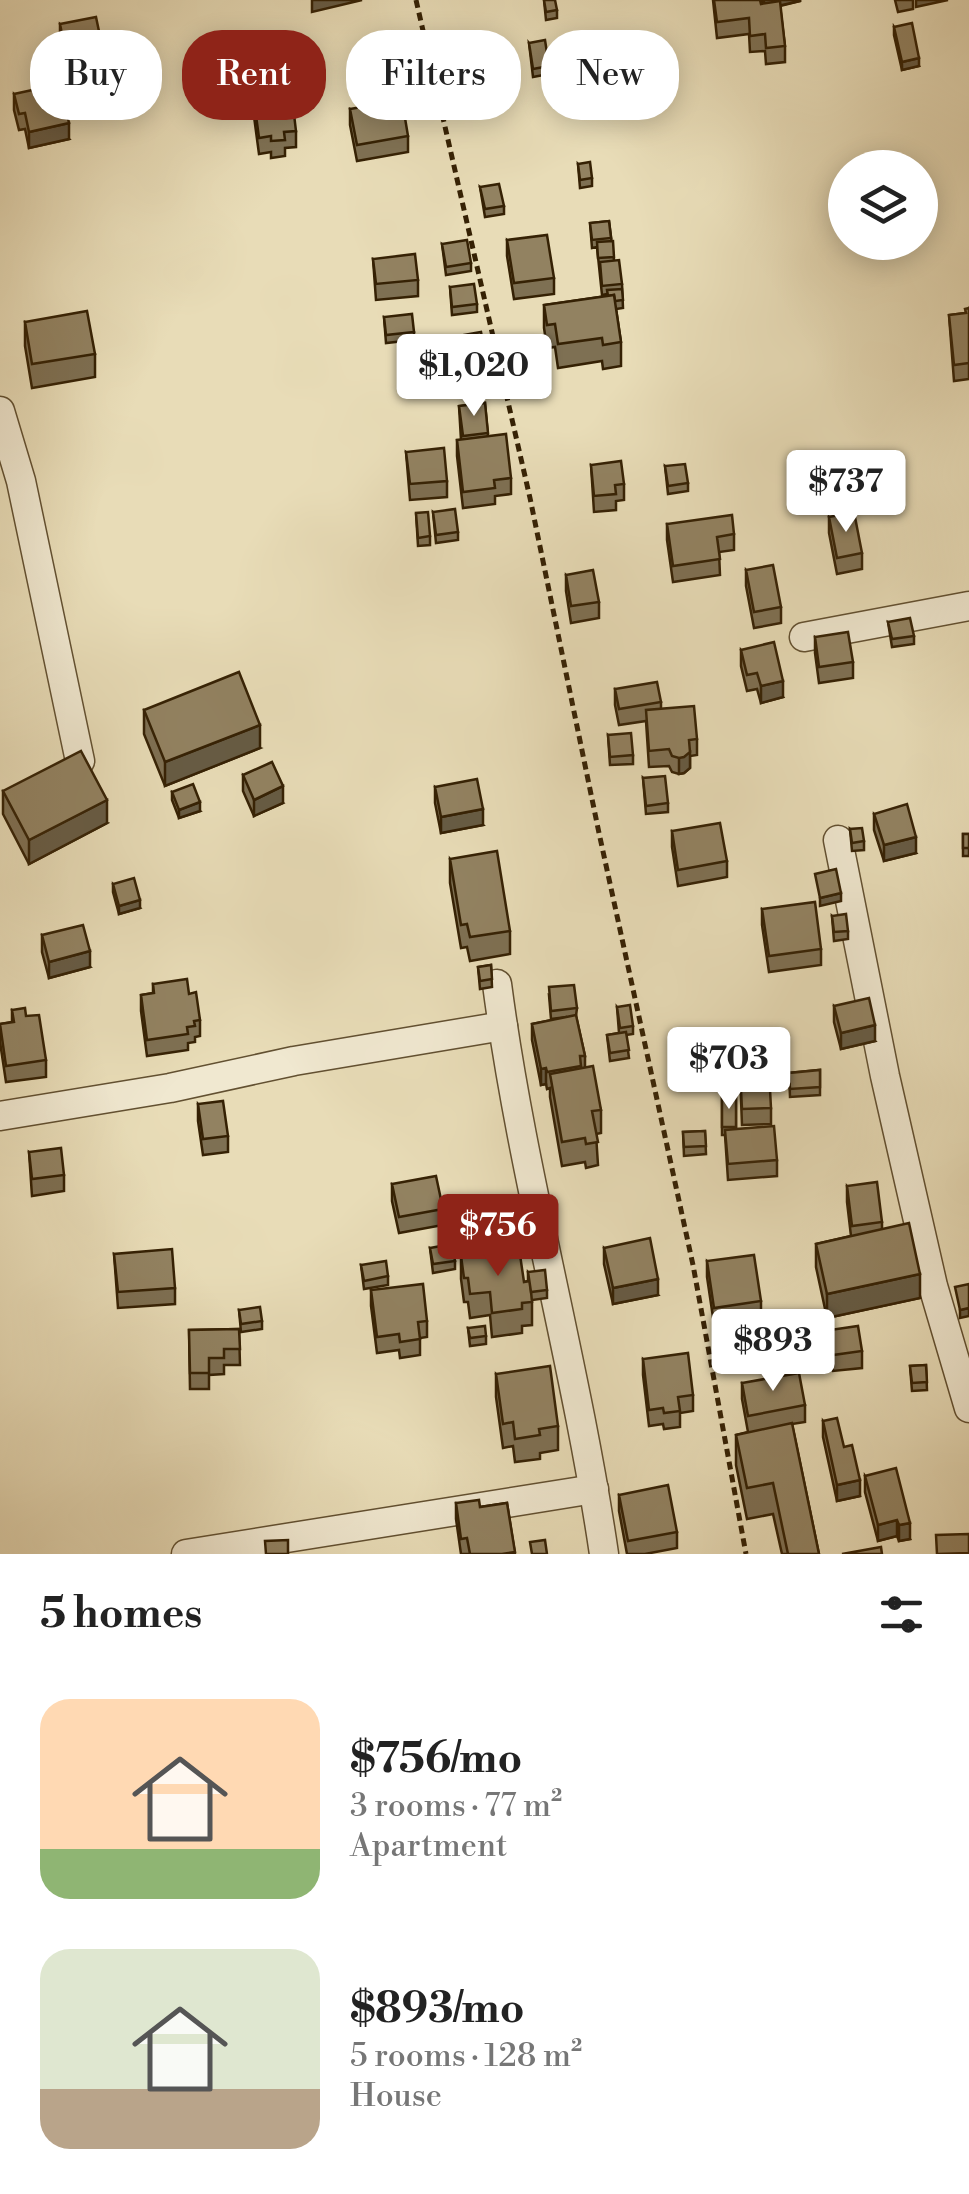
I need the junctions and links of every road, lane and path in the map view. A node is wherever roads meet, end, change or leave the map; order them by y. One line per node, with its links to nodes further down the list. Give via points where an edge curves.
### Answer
1 (416, 0): 14 (path, via 693,1265)
2 (0, 411): 5 (street)
3 (969, 606): 4 (street)
4 (804, 637)
5 (80, 761)
6 (838, 840): 10 (street, via 932,1286)
7 (497, 984): 8 (street)
8 (503, 1026): 9 (street); 11 (street)
9 (0, 1116)
10 (969, 1408)
11 (594, 1489): 12 (street); 13 (street)
12 (186, 1554)
13 (604, 1554)
14 (746, 1554)

